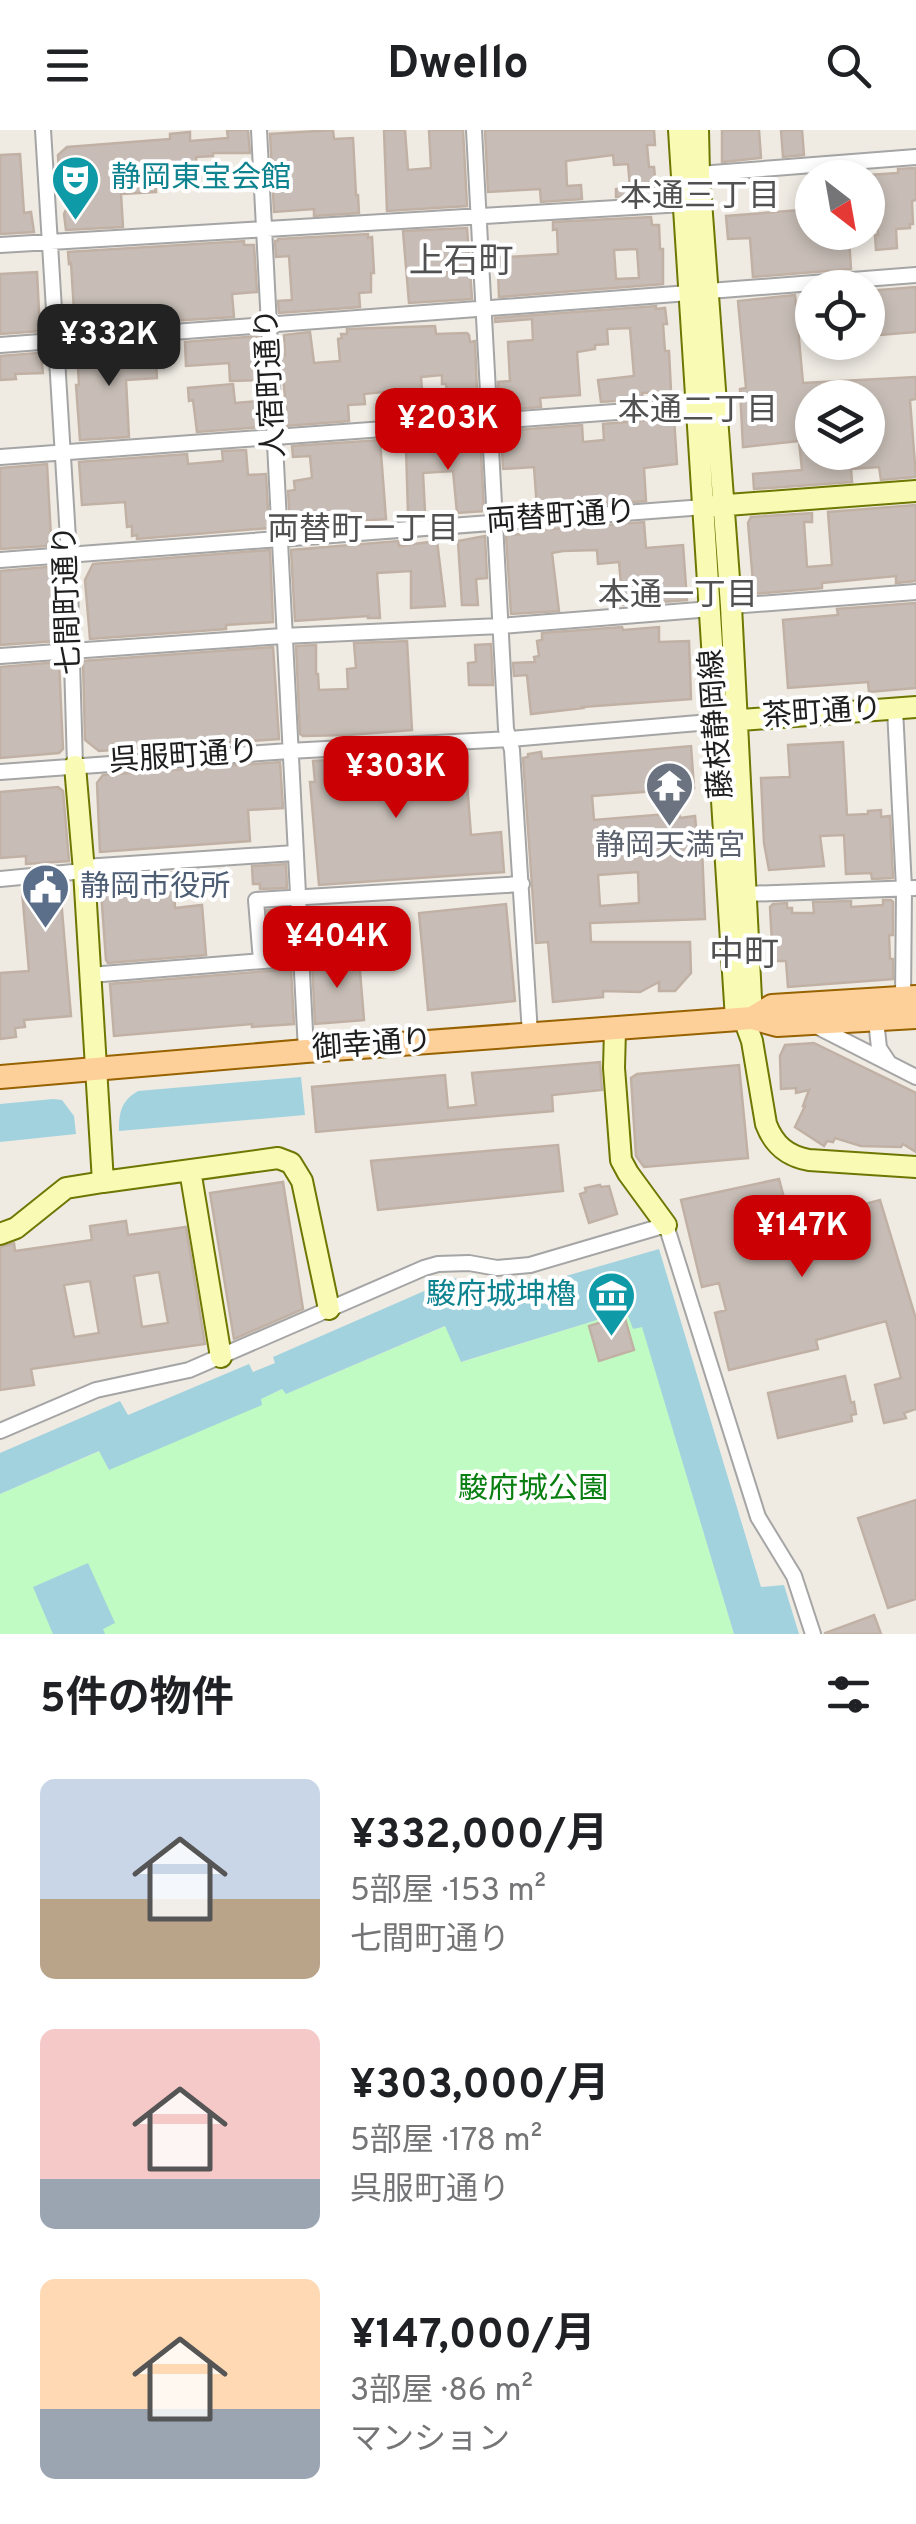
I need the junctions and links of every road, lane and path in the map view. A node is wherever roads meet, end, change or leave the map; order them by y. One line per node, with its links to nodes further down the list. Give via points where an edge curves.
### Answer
1 (43, 130): 11 (street, 七間町通り)
2 (259, 130): 10 (street, 人宿町通り)
3 (474, 130): 9 (street)
4 (679, 130): 8 (street, 藤枝静岡線)
5 (698, 130): 7 (street, 藤枝静岡線)
6 (916, 157): 7 (street)
7 (699, 174): 14 (street, 藤枝静岡線)
8 (684, 204): 9 (street); 14 (street, 藤枝静岡線)
9 (478, 217): 10 (street); 15 (street)
10 (264, 231): 11 (street); 16 (street, 人宿町通り)
11 (50, 241): 12 (street); 17 (street, 七間町通り)
12 (0, 246)
13 (916, 275): 14 (street)
14 (699, 292): 15 (street); 19 (street, 藤枝静岡線); 25 (street, 藤枝静岡線)
15 (483, 308): 16 (street); 20 (street)
16 (269, 324): 17 (street); 21 (street, 人宿町通り)
17 (56, 341): 18 (street); 22 (street, 七間町通り)
18 (0, 345)
19 (698, 406): 20 (street); 25 (street, 藤枝静岡線)
20 (490, 423): 21 (street); 26 (street)
21 (275, 437): 22 (street); 27 (street, 人宿町通り)
22 (64, 452): 23 (street); 28 (street, 七間町通り)
23 (0, 458)
24 (916, 491): 25 (street)
25 (714, 506): 26 (street, 両替町通り); 31 (street, 藤枝静岡線)
26 (494, 523): 27 (street, 両替町通り); 32 (street)
27 (279, 539): 28 (street, 両替町通り); 33 (street, 人宿町通り)
28 (69, 555): 29 (street, 両替町通り); 34 (street, 七間町通り)
29 (0, 560)
30 (916, 592): 31 (street)
31 (720, 608): 32 (street); 37 (street, 藤枝静岡線)
32 (500, 626): 33 (street); 38 (street)
33 (283, 636): 34 (street); 39 (street, 人宿町通り)
34 (70, 651): 35 (street); 40 (street, 七間町通り)
35 (0, 656)
36 (905, 708): 37 (street, 茶町通り); 43 (street)
37 (727, 721): 38 (street, 呉服町通り); 49 (street, 藤枝静岡線); 55 (street, 藤枝静岡線)
38 (510, 739): 39 (street, 呉服町通り); 47 (street)
39 (290, 751): 40 (street, 呉服町通り); 44 (street, 人宿町通り)
40 (75, 766): 41 (street, 呉服町通り); 45 (street, 七間町通り)
41 (0, 772)
42 (916, 794): 43 (street)
43 (899, 795): 48 (street)
44 (295, 853): 45 (street); 50 (street, 人宿町通り)
45 (84, 869): 46 (street); 53 (street, 七間町通り)
46 (0, 879)
47 (522, 884): 50 (street); 59 (street)
48 (910, 888): 49 (street); 54 (street)
49 (746, 894): 55 (street, 藤枝静岡線)
50 (298, 896): 51 (street, 人宿町通り); 52 (street, via 256,900)
51 (300, 958): 52 (street); 60 (street, 人宿町通り)
52 (261, 961): 53 (street)
53 (90, 975): 62 (street, 七間町通り)
54 (911, 1004): 55 (main road, via 772,1006); 56 (main road)
55 (744, 1019): 57 (main road); 58 (main road, 御幸通り); 65 (street, via 766,1124 785,1152 809,1160)
56 (876, 1020): 57 (main road); 61 (street, via 878,1048)
57 (812, 1023): 61 (street)
58 (616, 1029): 59 (main road, 御幸通り); 68 (street, via 622,1160)
59 (530, 1034): 60 (main road, 御幸通り)
60 (306, 1050): 62 (main road, 御幸通り)
61 (889, 1064): 64 (street)
62 (96, 1069): 63 (main road, 御幸通り); 67 (street, 七間町通り)
63 (0, 1077)
64 (916, 1077)
65 (916, 1167)
66 (190, 1170): 67 (street); 70 (street, via 278,1158 290,1164 302,1181); 71 (street)
67 (103, 1182): 69 (street, via 66,1188)
68 (666, 1224): 70 (street, via 512,1268 438,1264); 73 (street, via 758,1517 794,1576)
69 (0, 1234)
70 (329, 1309): 71 (street)
71 (221, 1357): 72 (street, via 96,1390)
72 (0, 1431)
73 (812, 1634)

